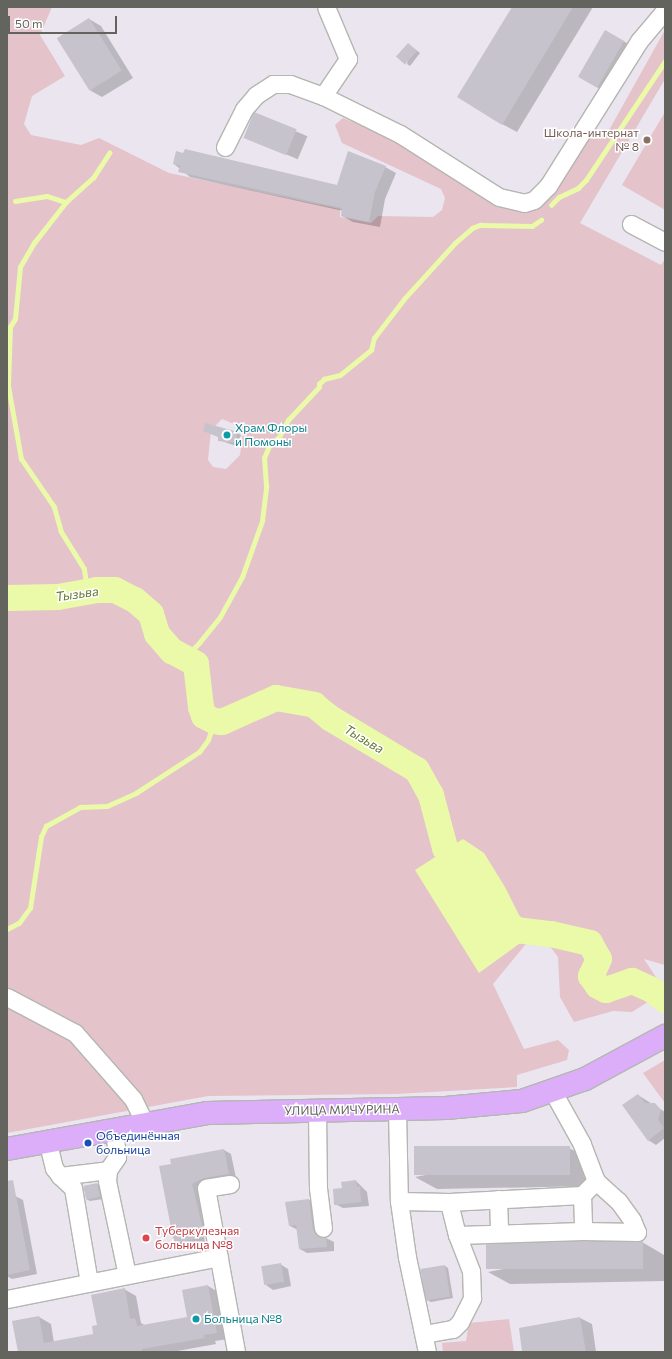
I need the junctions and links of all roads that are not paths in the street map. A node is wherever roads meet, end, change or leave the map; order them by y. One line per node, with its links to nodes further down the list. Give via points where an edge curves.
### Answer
1 (326, 7): 3 (lane, via 348,60)
2 (665, 10): 3 (lane, via 639,41 548,186 534,200 524,203 499,197 400,134)
3 (323, 96): 4 (lane, via 290,84 273,84 256,95 244,109)
4 (225, 147)
5 (631, 224): 6 (lane)
6 (665, 242)
7 (7, 996): 12 (lane, via 75,1032 133,1098)
8 (665, 1036): 9 (main road, УЛИЦА МИЧУРИНА, via 585,1079)
9 (553, 1092): 11 (main road, УЛИЦА МИЧУРИНА, via 498,1105); 18 (lane, via 582,1144)
10 (317, 1110): 11 (main road, УЛИЦА МИЧУРИНА); 12 (main road, УЛИЦА МИЧУРИНА, via 235,1111); 24 (lane, via 318,1188)
11 (397, 1110): 22 (lane)
12 (144, 1122): 13 (main road, УЛИЦА МИЧУРИНА)
13 (114, 1128): 14 (main road, УЛИЦА МИЧУРИНА); 16 (lane, via 117,1157)
14 (47, 1140): 15 (main road, УЛИЦА МИЧУРИНА); 17 (lane, via 54,1168)
15 (7, 1149)
16 (108, 1170): 17 (lane); 29 (lane, via 107,1181)
17 (60, 1176): 30 (lane, via 73,1188)
18 (596, 1181): 20 (lane); 25 (lane, via 618,1201 632,1220 637,1232)
19 (230, 1184): 28 (lane, via 206,1188)
20 (582, 1195): 21 (lane); 25 (lane)
21 (498, 1199): 23 (lane); 26 (lane)
22 (399, 1202): 23 (lane); 32 (lane, via 407,1257)
23 (449, 1202): 27 (lane)
24 (323, 1228)
25 (583, 1231): 26 (lane)
26 (499, 1232): 27 (lane)
27 (457, 1235): 32 (lane, via 471,1271 472,1298 460,1322 453,1329)
28 (219, 1257): 29 (lane); 33 (lane)
29 (127, 1275): 30 (lane)
30 (89, 1283): 31 (lane)
31 (7, 1299)
32 (424, 1334): 34 (lane)
33 (236, 1352)
34 (427, 1352)

